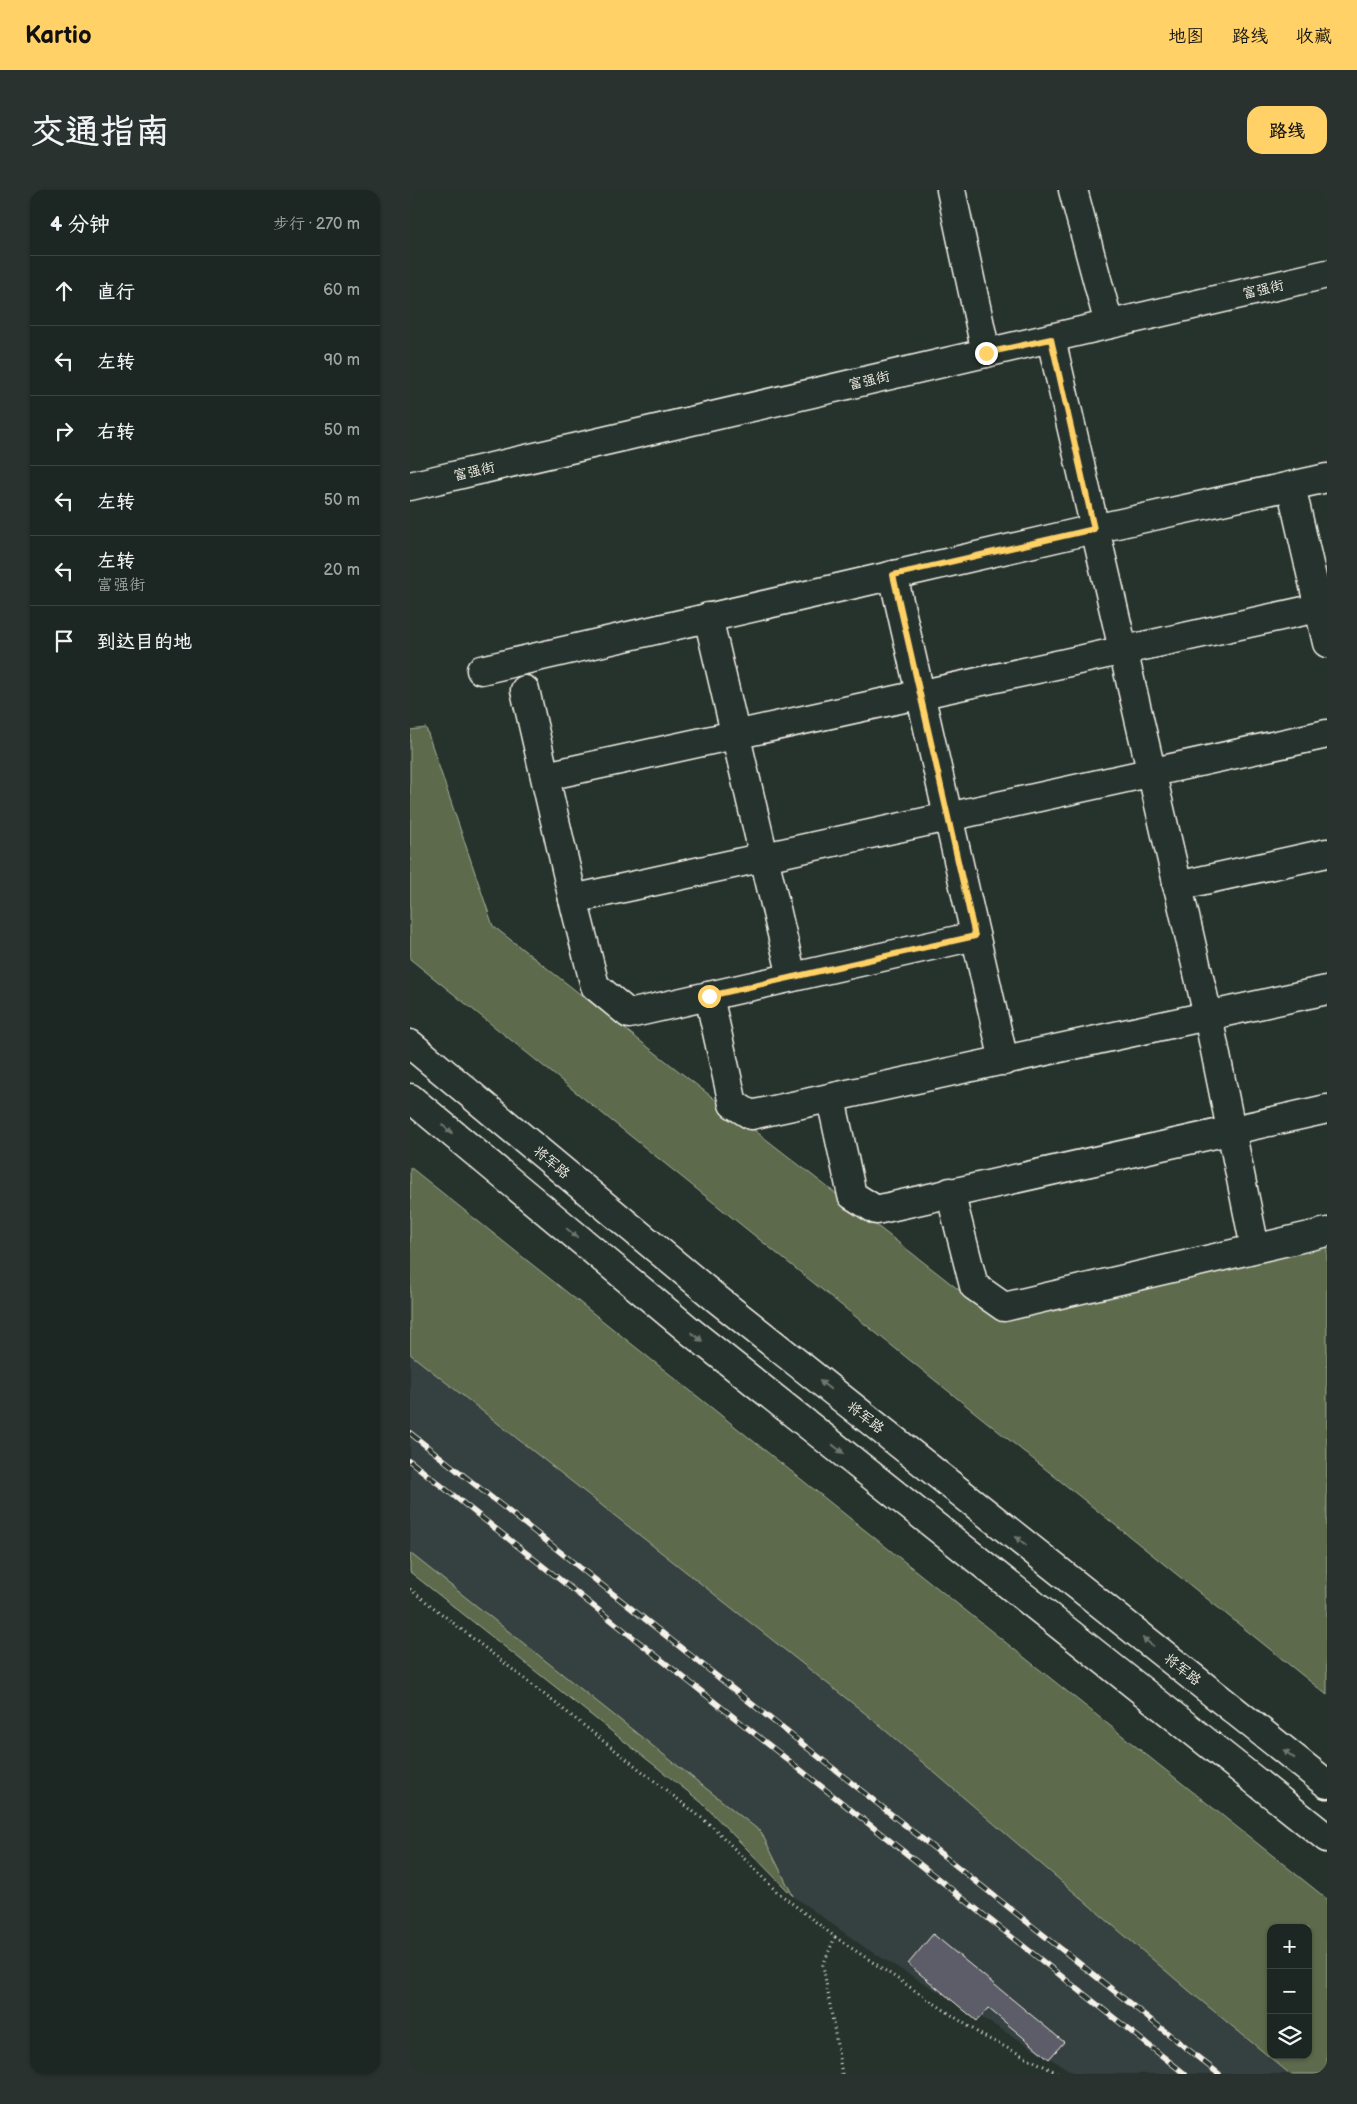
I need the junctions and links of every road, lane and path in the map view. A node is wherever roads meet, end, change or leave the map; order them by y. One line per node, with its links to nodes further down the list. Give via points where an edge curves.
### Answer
1 (951, 190): 6 (street)
2 (1073, 190): 4 (street)
3 (1327, 274): 4 (street, 富强街)
4 (1109, 324): 5 (street, 富强街)
5 (1051, 339): 6 (street, 富强街); 10 (street)
6 (986, 353): 8 (street, 富强街)
7 (1327, 478): 9 (street)
8 (410, 486)
9 (1291, 486): 10 (street); 12 (street)
10 (1094, 529): 11 (street); 15 (street)
11 (893, 575): 13 (street); 18 (street)
12 (1323, 607): 14 (street); 15 (street)
13 (708, 617): 16 (street); 20 (street)
14 (1327, 643)
15 (1122, 651): 18 (street); 21 (street)
16 (481, 670)
17 (525, 690): 22 (street)
18 (920, 695): 20 (street); 23 (street)
19 (1327, 734): 21 (street)
20 (736, 735): 22 (street); 25 (street)
21 (1150, 773): 23 (street); 26 (street)
22 (546, 776): 27 (street)
23 (948, 817): 25 (street); 28 (street)
24 (1327, 853): 26 (street)
25 (764, 857): 27 (street); 29 (street)
26 (1177, 886): 32 (street)
27 (573, 899): 31 (street, via 595,986 629,1014)
28 (975, 936): 29 (street); 34 (street)
29 (792, 977): 31 (street)
30 (1327, 990): 32 (street)
31 (709, 996): 36 (street, via 733,1104 751,1115)
32 (1208, 1016): 34 (street); 38 (street)
33 (410, 1044): 43 (street, 将军路, one-way to 33, via 717,1299)
34 (1004, 1061): 36 (street)
35 (410, 1098): 44 (street, one-way to 44, via 690,1331)
36 (831, 1099): 39 (street, via 852,1195 876,1210)
37 (1327, 1110): 38 (street)
38 (1231, 1131): 39 (street); 41 (street)
39 (950, 1192): 41 (street, via 974,1286 1004,1307)
40 (1327, 1232): 41 (street)
41 (1255, 1248)
42 (411, 1590): 45 (path, via 713,1827 775,1890)
43 (1327, 1784)
44 (1327, 1838)
45 (835, 1937): 46 (path, via 823,1966); 47 (path, via 983,2036)
46 (842, 2074)
47 (1060, 2074)

